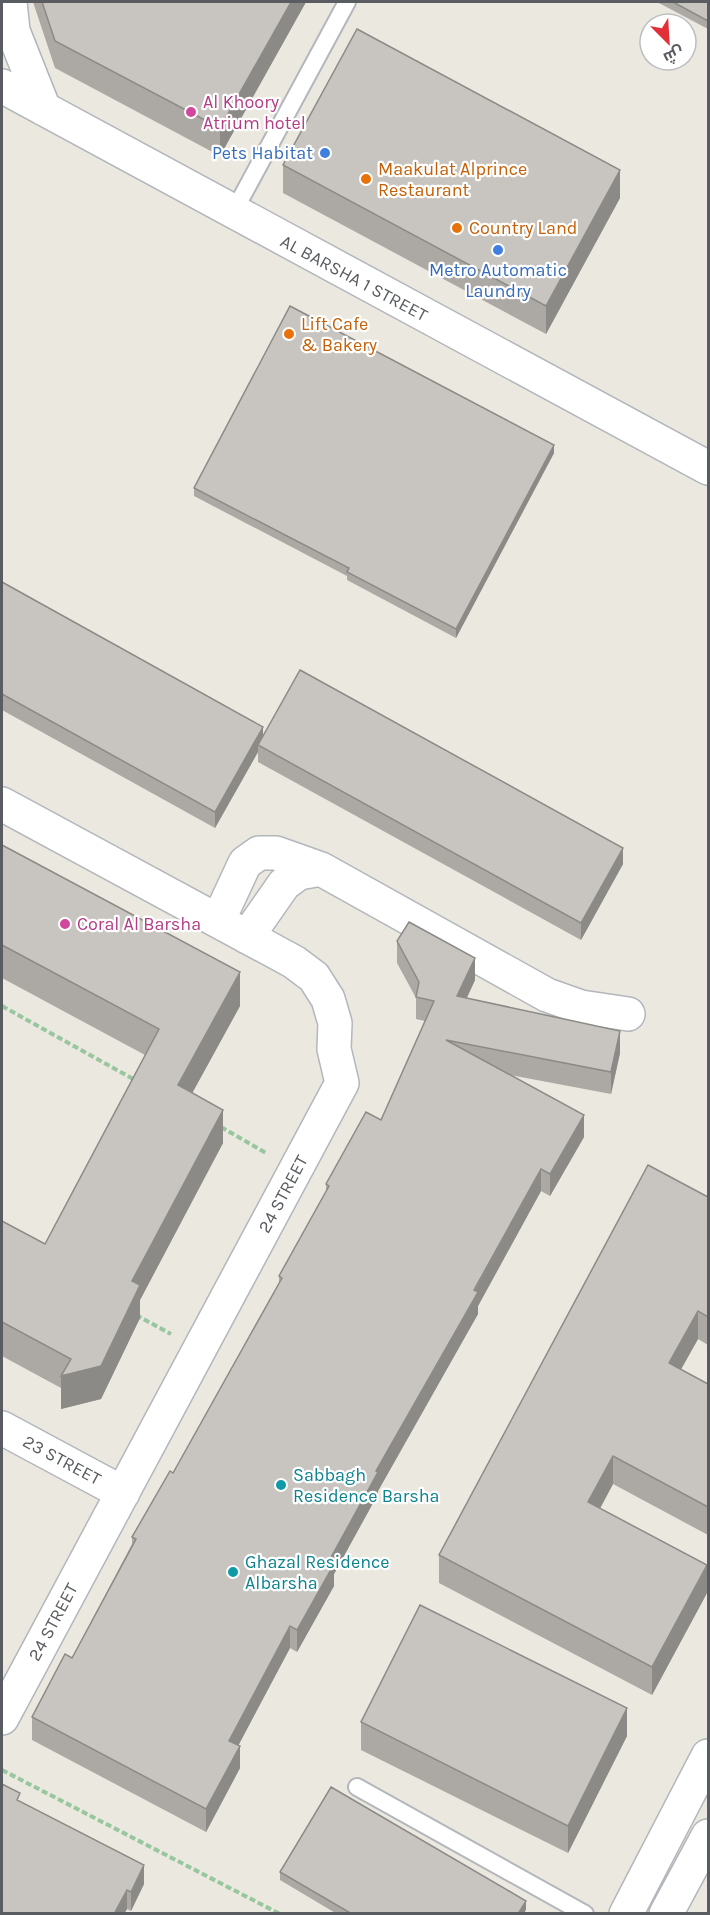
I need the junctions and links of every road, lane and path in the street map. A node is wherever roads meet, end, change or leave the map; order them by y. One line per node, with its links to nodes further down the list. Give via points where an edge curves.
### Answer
1 (10, 2): 4 (street, via 13,31)
2 (346, 2): 5 (lane)
3 (2, 86): 4 (street, AL BARSHA 1 STREET)
4 (44, 108): 5 (street, AL BARSHA 1 STREET)
5 (233, 213): 6 (street, AL BARSHA 1 STREET)
6 (708, 468)
7 (2, 804): 9 (street, 24 STREET)
8 (321, 868): 9 (street, via 276,853 259,853 244,863); 10 (street, via 299,873 284,884); 12 (street, via 548,995 581,1007)
9 (218, 921): 10 (street, 24 STREET)
10 (247, 937): 15 (street, 24 STREET, via 314,977 328,999 335,1023 334,1049 342,1083)
11 (2, 1006): 13 (path)
12 (628, 1014)
13 (144, 1085)
14 (215, 1124): 15 (path)
15 (296, 1169): 17 (street, 24 STREET)
16 (126, 1309): 17 (path)
17 (198, 1349): 19 (street, 24 STREET)
18 (2, 1428): 19 (street, 23 STREET)
19 (123, 1493): 20 (street, 24 STREET)
20 (2, 1719)
21 (708, 1756): 27 (street)
22 (2, 1770): 25 (path)
23 (357, 1787): 26 (lane)
24 (708, 1836): 28 (street)
25 (280, 1914)
26 (585, 1914)
27 (626, 1914)
28 (666, 1914)

